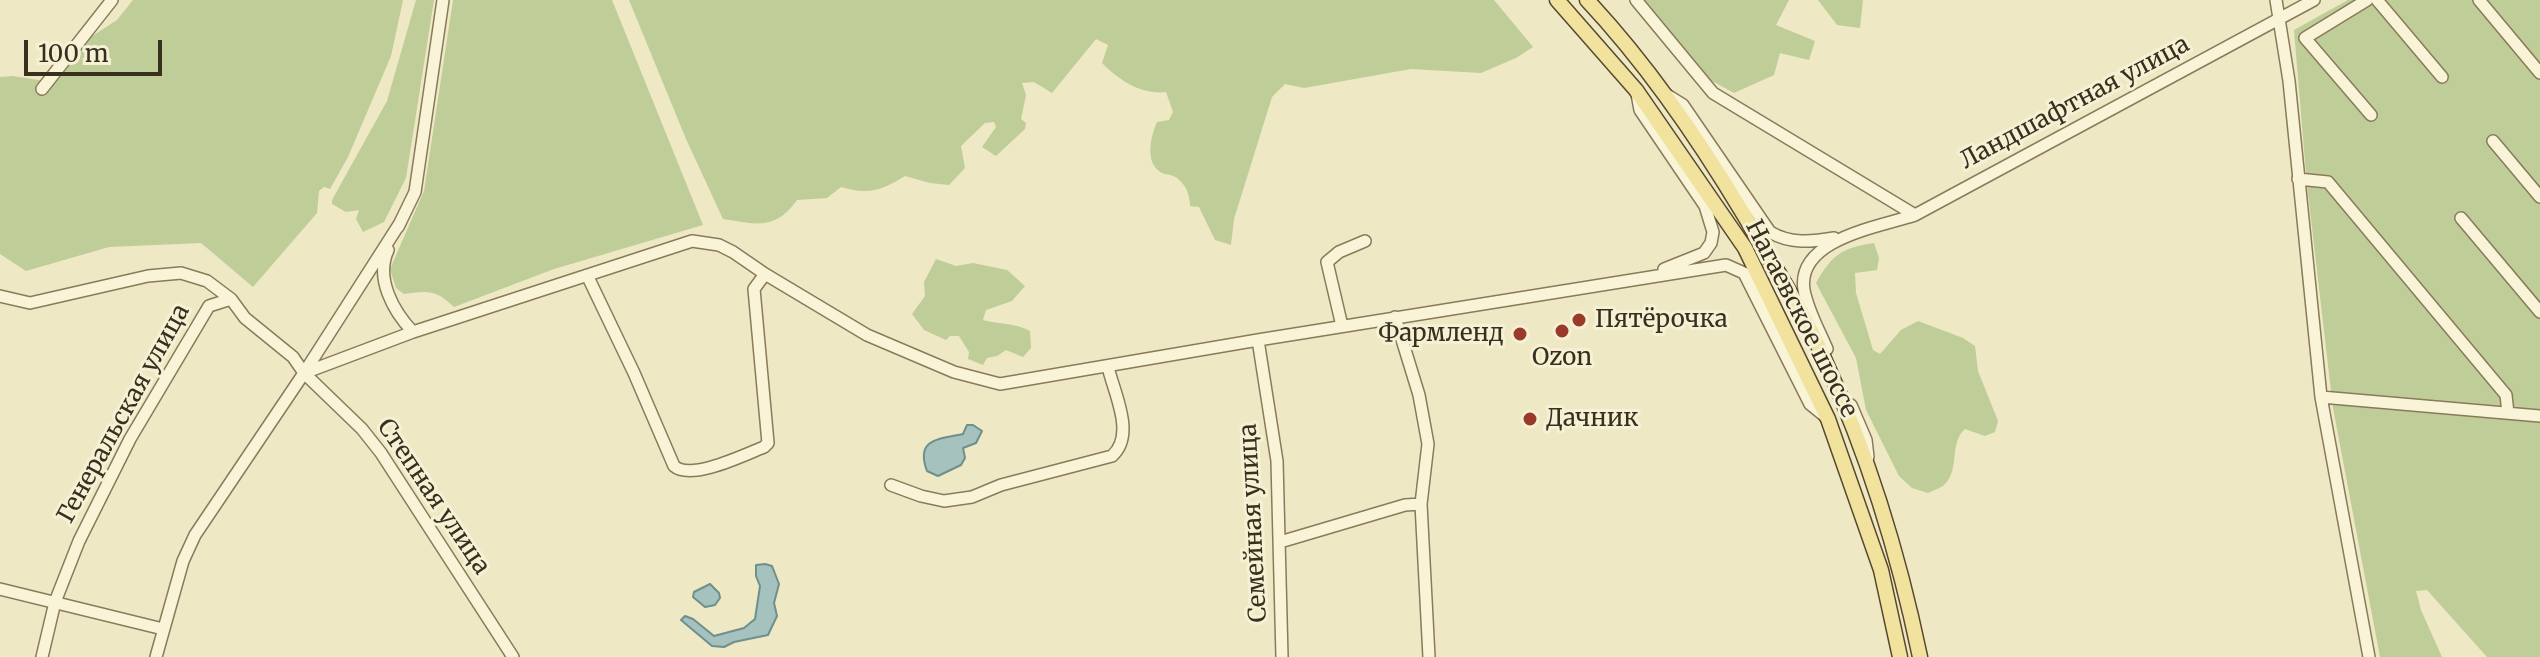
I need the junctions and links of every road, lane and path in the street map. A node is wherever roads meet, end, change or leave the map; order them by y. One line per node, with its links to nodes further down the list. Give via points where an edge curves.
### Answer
1 (112, 0): 14 (street)
2 (443, 0): 23 (street, via 415,192)
3 (1557, 0): 15 (main road, Нагаевское шоссе)
4 (1587, 0): 16 (main road, Нагаевское шоссе)
5 (1636, 0): 21 (street, via 1713,93)
6 (2276, 0): 11 (street)
7 (2314, 0): 11 (street, Ландшафтная улица)
8 (2367, 0): 17 (street, via 2305,38)
9 (2377, 0): 13 (street)
10 (2479, 0): 12 (street)
11 (2279, 18): 19 (street); 21 (street, Ландшафтная улица)
12 (2540, 73)
13 (2442, 77)
14 (42, 89)
15 (1636, 90): 28 (street, via 1640,110 1705,206 1713,232 1704,253); 41 (main road, Нагаевское шоссе, via 1745,248)
16 (1667, 95): 24 (street, via 1683,105 1770,232 1798,242); 42 (main road, Нагаевское шоссе, via 1731,194 1826,361)
17 (2371, 115)
18 (2493, 141): 20 (street)
19 (2298, 179): 38 (street); 39 (street, via 2328,182 2506,395)
20 (2540, 197)
21 (1915, 215): 24 (street, Ландшафтная улица)
22 (2461, 218): 31 (street)
23 (400, 223): 34 (street, via 383,259 382,275); 37 (street)
24 (1854, 235): 42 (street, via 1814,254 1804,287 1866,440)
25 (1365, 241): 33 (street, via 1327,262)
26 (765, 274): 27 (street, via 719,245 692,241); 27 (street, via 754,289 768,443 687,472 674,466); 36 (street, via 867,335 954,372 1000,384)
27 (587, 275): 34 (street)
28 (1649, 276): 32 (street); 41 (street, via 1715,265 1744,273 1810,404)
29 (0, 296): 30 (street, Степная улица, via 30,303 181,273 207,281)
30 (231, 299): 37 (street, Степная улица); 47 (street, Генеральская улица, via 209,306 130,439)
31 (2540, 312)
32 (1395, 317): 33 (street); 44 (street, via 1428,444)
33 (1342, 326): 35 (street)
34 (413, 332): 37 (street)
35 (1258, 340): 36 (street); 45 (street, Семейная улица, via 1277,461)
36 (1108, 367): 43 (street, via 1124,424 1120,449 1112,456 944,501)
37 (304, 373): 48 (street, via 195,535); 51 (street, Степная улица, via 381,453)
38 (2321, 397): 39 (street); 56 (street)
39 (2508, 413): 40 (street)
40 (2540, 416)
41 (1828, 419): 54 (main road, Нагаевское шоссе, via 1881,570)
42 (1869, 468): 55 (main road, Нагаевское шоссе)
43 (891, 485)
44 (1421, 504): 45 (street); 53 (street)
45 (1280, 542): 52 (street, Семейная улица)
46 (0, 589): 47 (street)
47 (55, 602): 48 (street); 49 (street, Генеральская улица)
48 (163, 629): 50 (street)
49 (42, 657)
50 (156, 657)
51 (513, 657)
52 (1282, 657)
53 (1429, 657)
54 (1900, 657)
55 (1920, 657)
56 (2369, 657)

